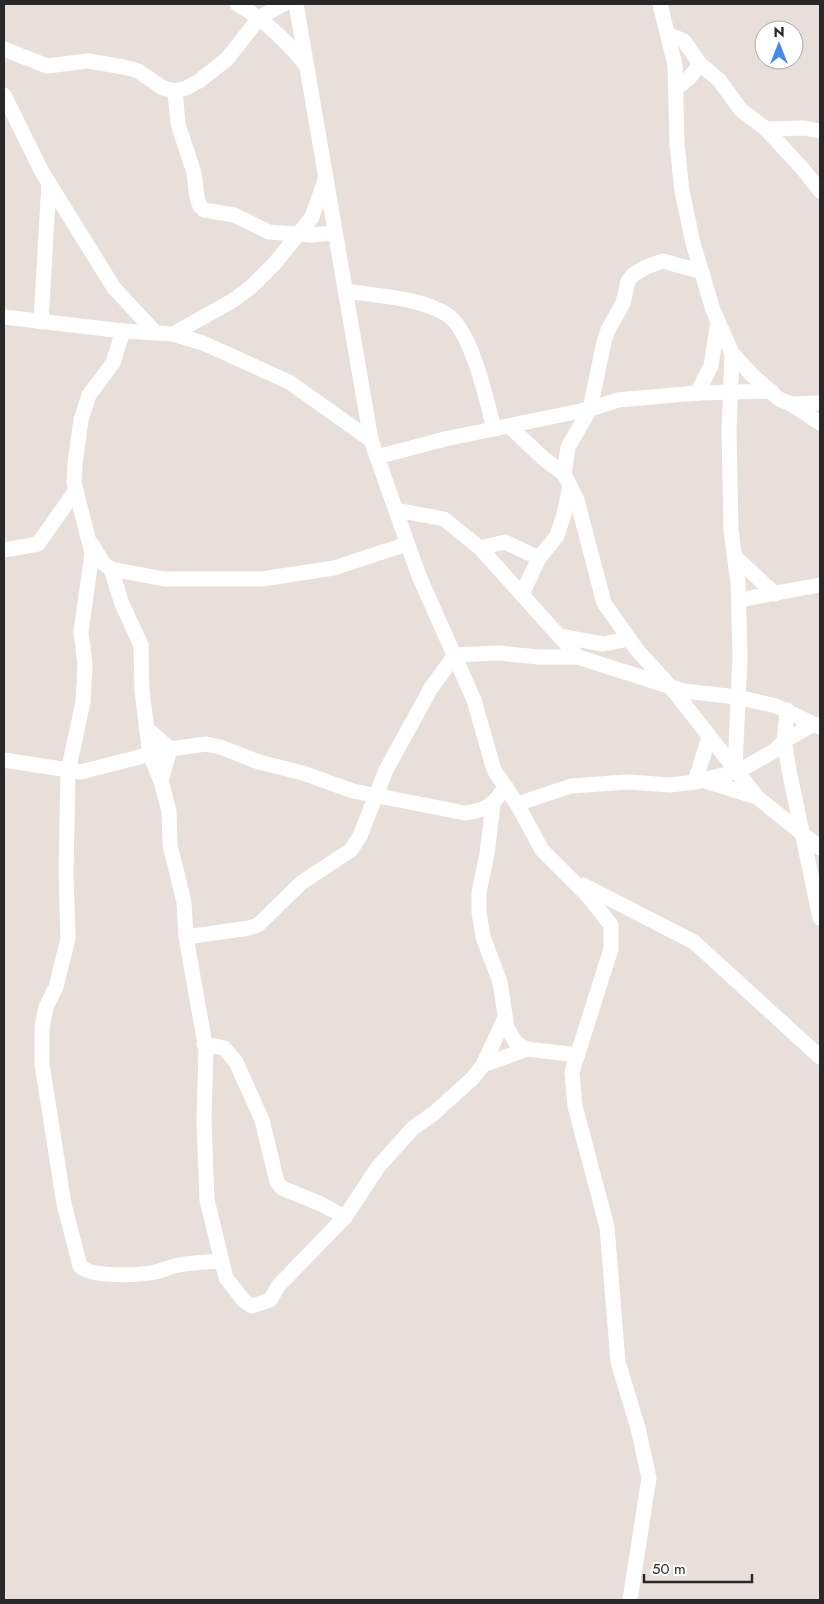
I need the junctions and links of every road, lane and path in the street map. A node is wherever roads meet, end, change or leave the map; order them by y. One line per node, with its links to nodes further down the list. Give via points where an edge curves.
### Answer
1 (237, 4): 5 (street)
2 (284, 4): 5 (street)
3 (296, 4): 6 (street)
4 (661, 4): 8 (street); 9 (street)
5 (260, 18): 7 (street); 14 (street, via 227,59 199,81)
6 (300, 29): 7 (street); 12 (street)
7 (278, 34): 12 (street)
8 (668, 34): 9 (street); 13 (street)
9 (687, 44): 11 (street); 13 (street)
10 (4, 49): 14 (street, via 47,66 88,61 124,67)
11 (700, 64): 13 (street, via 690,77); 16 (street, via 719,80 741,110)
12 (307, 66): 18 (street)
13 (676, 81): 23 (street, via 676,144 682,191)
14 (175, 91): 22 (street, via 178,124 194,173 200,206 210,212 234,215 269,232)
15 (4, 95): 19 (street)
16 (766, 129): 17 (street, via 804,128); 20 (street)
17 (820, 132)
18 (325, 179): 21 (street); 22 (street, via 312,216)
19 (49, 183): 27 (street); 29 (street, via 114,288)
20 (820, 191)
21 (335, 233): 22 (street); 24 (street)
22 (299, 234): 30 (street, via 250,288)
23 (702, 272): 26 (street); 37 (street, via 663,262 646,267 628,281 621,309 608,330)
24 (345, 291): 39 (street, via 422,304 447,314 458,324); 40 (street)
25 (4, 317): 27 (street)
26 (718, 321): 31 (street); 33 (street, via 711,366)
27 (41, 322): 28 (street)
28 (123, 331): 29 (street); 43 (street, via 113,364 89,395 81,420 75,464)
29 (154, 332): 30 (street)
30 (173, 334): 40 (street, via 203,343 288,382)
31 (732, 353): 32 (street); 34 (street)
32 (771, 391): 34 (street); 36 (street)
33 (697, 393): 34 (street); 37 (street, via 618,400)
34 (730, 393): 52 (street)
35 (820, 403): 36 (street)
36 (791, 404): 38 (street)
37 (590, 409): 39 (street); 42 (street, via 568,447)
38 (820, 423)
39 (501, 428): 41 (street); 42 (street)
40 (371, 440): 41 (street)
41 (377, 457): 44 (street)
42 (567, 480): 46 (street, via 577,500); 48 (street, via 564,514)
43 (76, 490): 45 (street); 47 (street)
44 (396, 510): 49 (street); 50 (street, via 444,520)
45 (62, 512): 47 (street); 51 (street, via 38,544)
46 (584, 532): 48 (street); 60 (street, via 604,603)
47 (88, 536): 54 (street)
48 (556, 536): 53 (street)
49 (407, 544): 54 (street, via 334,568 262,579 164,579); 61 (street)
50 (480, 548): 53 (street, via 505,542); 56 (street)
51 (4, 550)
52 (734, 556): 57 (street); 58 (street)
53 (539, 558): 56 (street)
54 (102, 566): 68 (street, via 140,645); 75 (street, via 81,632 85,665 83,702)
55 (820, 585): 57 (street)
56 (522, 594): 59 (street)
57 (775, 594): 58 (street)
58 (739, 600): 65 (street)
59 (559, 636): 60 (street, via 604,644); 62 (street)
60 (633, 644): 63 (street); 64 (street)
61 (454, 655): 62 (street); 78 (street, via 474,700 494,770); 79 (street, via 431,688 386,770)
62 (578, 656): 63 (street)
63 (624, 670): 64 (street)
64 (670, 686): 65 (street, via 684,691); 69 (street)
65 (737, 696): 66 (street); 74 (street)
66 (787, 710): 67 (street); 70 (street)
67 (817, 725): 70 (street)
68 (146, 728): 71 (street); 72 (street)
69 (709, 738): 74 (street); 77 (street)
70 (784, 740): 74 (street, via 774,751); 83 (street)
71 (170, 749): 72 (street); 76 (street); 79 (street, via 206,744 220,747 353,792)
72 (150, 755): 75 (street, via 81,772); 76 (street)
73 (4, 760): 75 (street)
74 (737, 769): 77 (street); 80 (street)
75 (68, 772): 95 (street, via 68,939 56,987 43,1018 42,1064 64,1204 80,1266 94,1272 122,1275)
76 (161, 781): 87 (street, via 169,811 170,845 184,902)
77 (699, 781): 80 (street); 82 (street, via 670,785 594,783 570,786)
78 (506, 787): 81 (street); 82 (street)
79 (376, 795): 81 (street, via 465,813 481,811); 87 (street, via 351,850 301,883 258,925)
80 (757, 797): 83 (street)
81 (493, 804): 88 (street, via 479,892 479,912 482,938 500,982)
82 (517, 804): 85 (street, via 542,850)
83 (801, 832): 84 (street); 86 (street)
84 (820, 848)
85 (570, 878): 91 (street, via 611,925 611,949); 92 (street, via 694,942)
86 (820, 918)
87 (186, 938): 89 (street)
88 (505, 1018): 90 (street, via 516,1043); 93 (street)
89 (204, 1044): 94 (street, via 224,1048 236,1062 262,1120 277,1182 282,1188); 95 (street, via 207,1066 204,1119 207,1200)
90 (527, 1050): 91 (street); 93 (street)
91 (578, 1055): 96 (street, via 572,1072 575,1106 606,1227 618,1362 649,1478)
92 (820, 1057)
93 (483, 1065): 94 (street, via 433,1114 413,1128 378,1167)
94 (345, 1216): 95 (street, via 279,1285 270,1300 258,1306 244,1301 226,1278)
95 (222, 1261)
96 (630, 1600)

